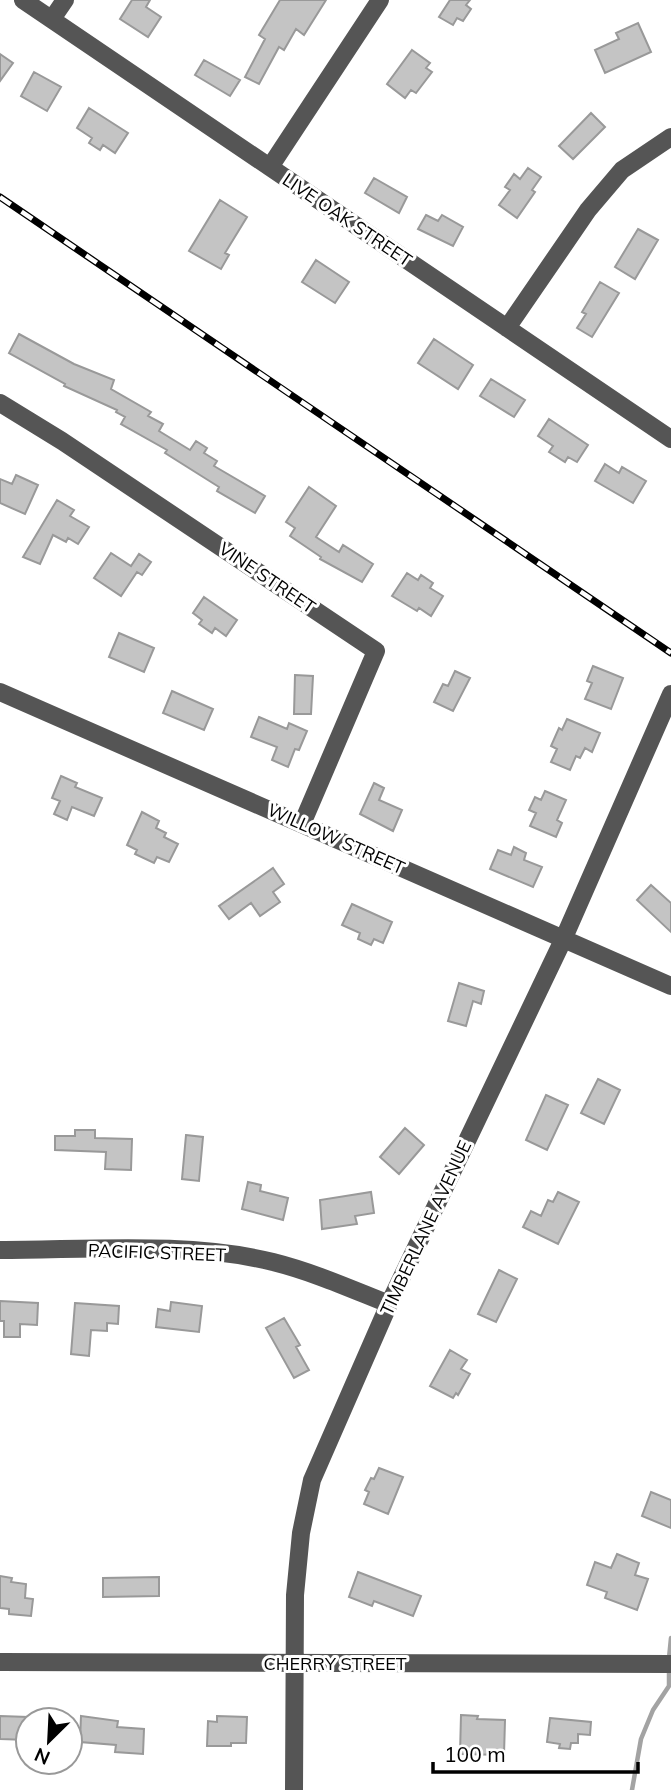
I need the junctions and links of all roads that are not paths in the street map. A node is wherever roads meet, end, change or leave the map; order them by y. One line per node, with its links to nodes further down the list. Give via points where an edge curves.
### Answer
1 (23, 0): 4 (street, LIVE OAK STREET)
2 (65, 0): 4 (street)
3 (380, 0): 6 (street)
4 (52, 19): 6 (street, LIVE OAK STREET)
5 (671, 137): 7 (street, via 622,170 596,200)
6 (270, 167): 7 (street, LIVE OAK STREET)
7 (507, 328): 9 (street, LIVE OAK STREET)
8 (0, 403): 12 (street, VINE STREET, via 376,651)
9 (671, 439)
10 (0, 692): 12 (street, WILLOW STREET)
11 (671, 694): 13 (street, TIMBERLANE AVENUE)
12 (302, 824): 13 (street, WILLOW STREET)
13 (563, 940): 14 (street, WILLOW STREET); 16 (street, TIMBERLANE AVENUE)
14 (671, 986)
15 (0, 1250): 16 (street, PACIFIC STREET, via 181,1250 230,1255 307,1272)
16 (390, 1304): 18 (street, TIMBERLANE AVENUE, via 312,1480 295,1595)
17 (0, 1662): 18 (street, CHERRY STREET)
18 (295, 1663): 19 (street, CHERRY STREET); 20 (street, TIMBERLANE AVENUE)
19 (671, 1664)
20 (294, 1790)

